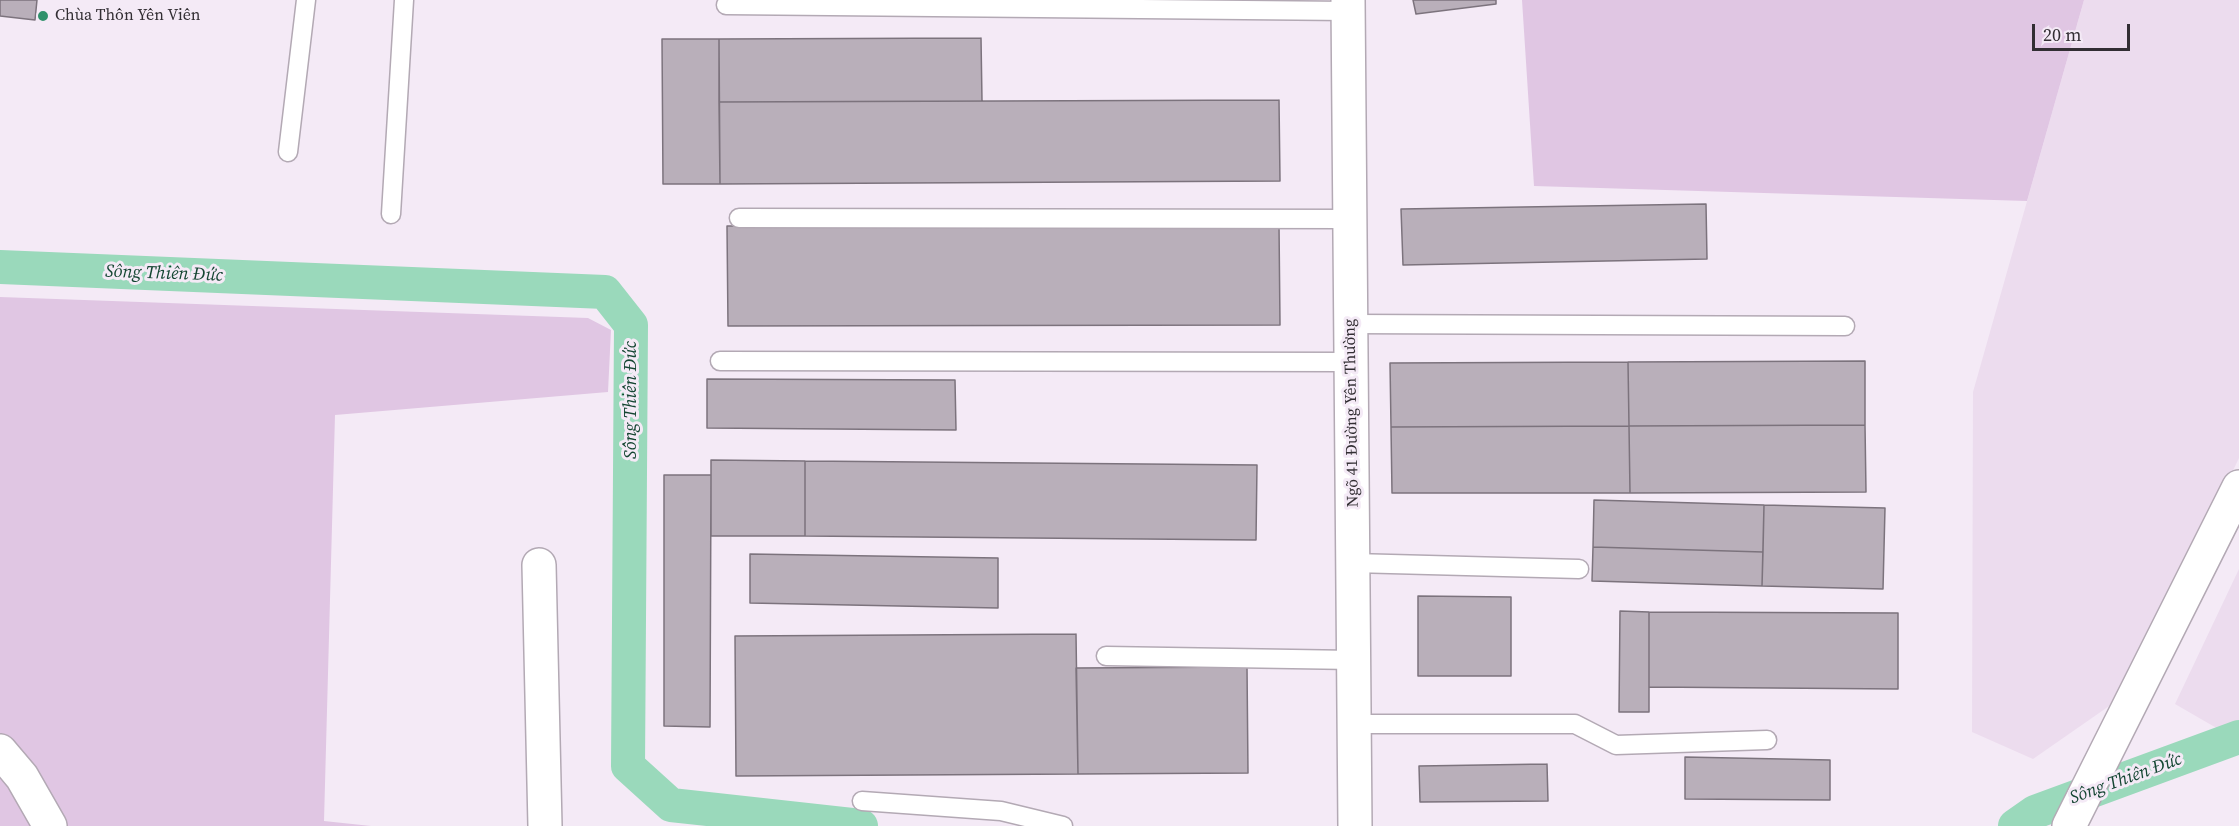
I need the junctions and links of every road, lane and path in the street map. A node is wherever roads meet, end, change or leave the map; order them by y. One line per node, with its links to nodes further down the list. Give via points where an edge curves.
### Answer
1 (306, 0): 6 (lane)
2 (404, 0): 7 (lane)
3 (994, 4): 4 (lane); 5 (lane)
4 (726, 5)
5 (1348, 5): 9 (street, Ngõ 41 Đường Yên Thường)
6 (288, 152)
7 (391, 214)
8 (739, 218): 9 (lane)
9 (1350, 219): 10 (street, Ngõ 41 Đường Yên Thường)
10 (1351, 324): 11 (lane); 13 (street, Ngõ 41 Đường Yên Thường)
11 (1845, 326)
12 (720, 361): 13 (lane)
13 (1351, 362): 15 (street, Ngõ 41 Đường Yên Thường)
14 (2239, 487): 28 (street)
15 (1353, 563): 17 (lane); 19 (street, Ngõ 41 Đường Yên Thường)
16 (539, 565): 25 (street)
17 (1580, 569)
18 (1106, 656): 19 (lane)
19 (1354, 660): 20 (street, Ngõ 41 Đường Yên Thường)
20 (1355, 724): 21 (lane, via 1575,724 1616,745); 27 (street, Ngõ 41 Đường Yên Thường)
21 (1767, 740)
22 (0, 751): 24 (street, via 22,777)
23 (862, 801): 26 (lane, via 1001,811)
24 (50, 826)
25 (545, 826)
26 (1063, 826)
27 (1355, 826)
28 (2068, 826)

